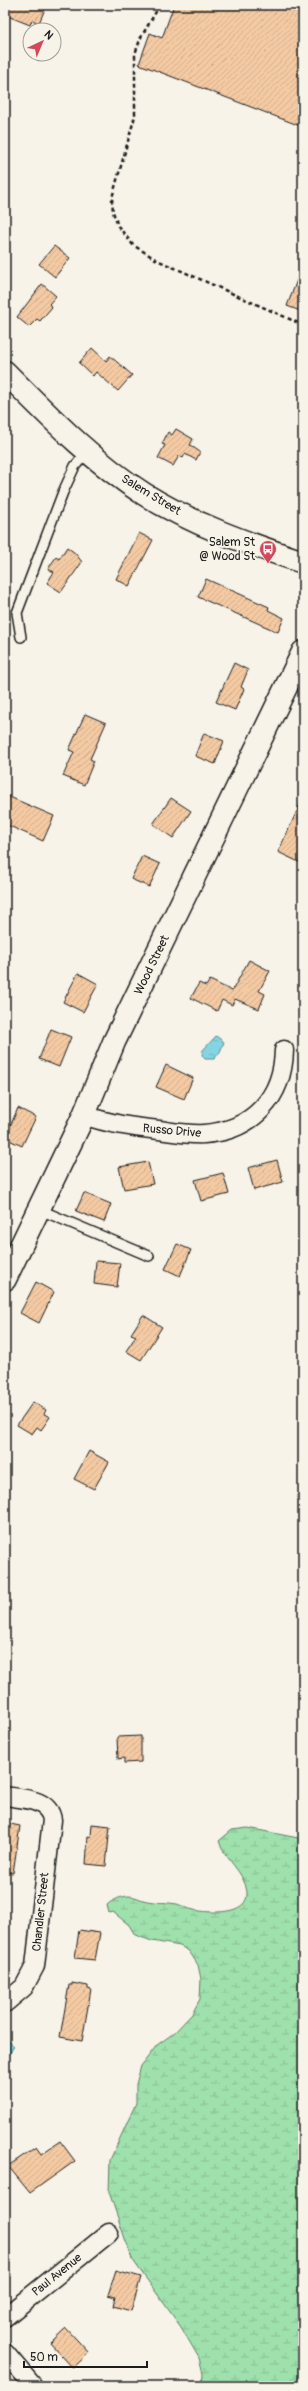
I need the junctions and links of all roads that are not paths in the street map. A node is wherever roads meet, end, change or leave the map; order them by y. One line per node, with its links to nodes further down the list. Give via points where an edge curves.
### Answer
1 (5, 372): 2 (street, Salem Street)
2 (88, 451): 3 (street, Salem Street, via 131,485 161,503 242,540); 4 (lane, via 75,466 63,492 17,613)
3 (303, 562)
4 (21, 637)
5 (303, 652): 7 (street, Wood Street, via 114,1042)
6 (284, 1050): 7 (street, Russo Drive, via 281,1079 273,1095 247,1121 216,1133 195,1135 115,1125)
7 (84, 1115): 8 (street, Wood Street)
8 (38, 1209): 9 (lane); 10 (street, Wood Street)
9 (149, 1256)
10 (5, 1279)
11 (5, 1796): 12 (street, Chandler Street, via 37,1802 49,1810 52,1821 35,1966 24,1987)
12 (5, 2003)
13 (109, 2233): 14 (street, Paul Avenue)
14 (5, 2317)
15 (5, 2353): 16 (street)
16 (33, 2386)

